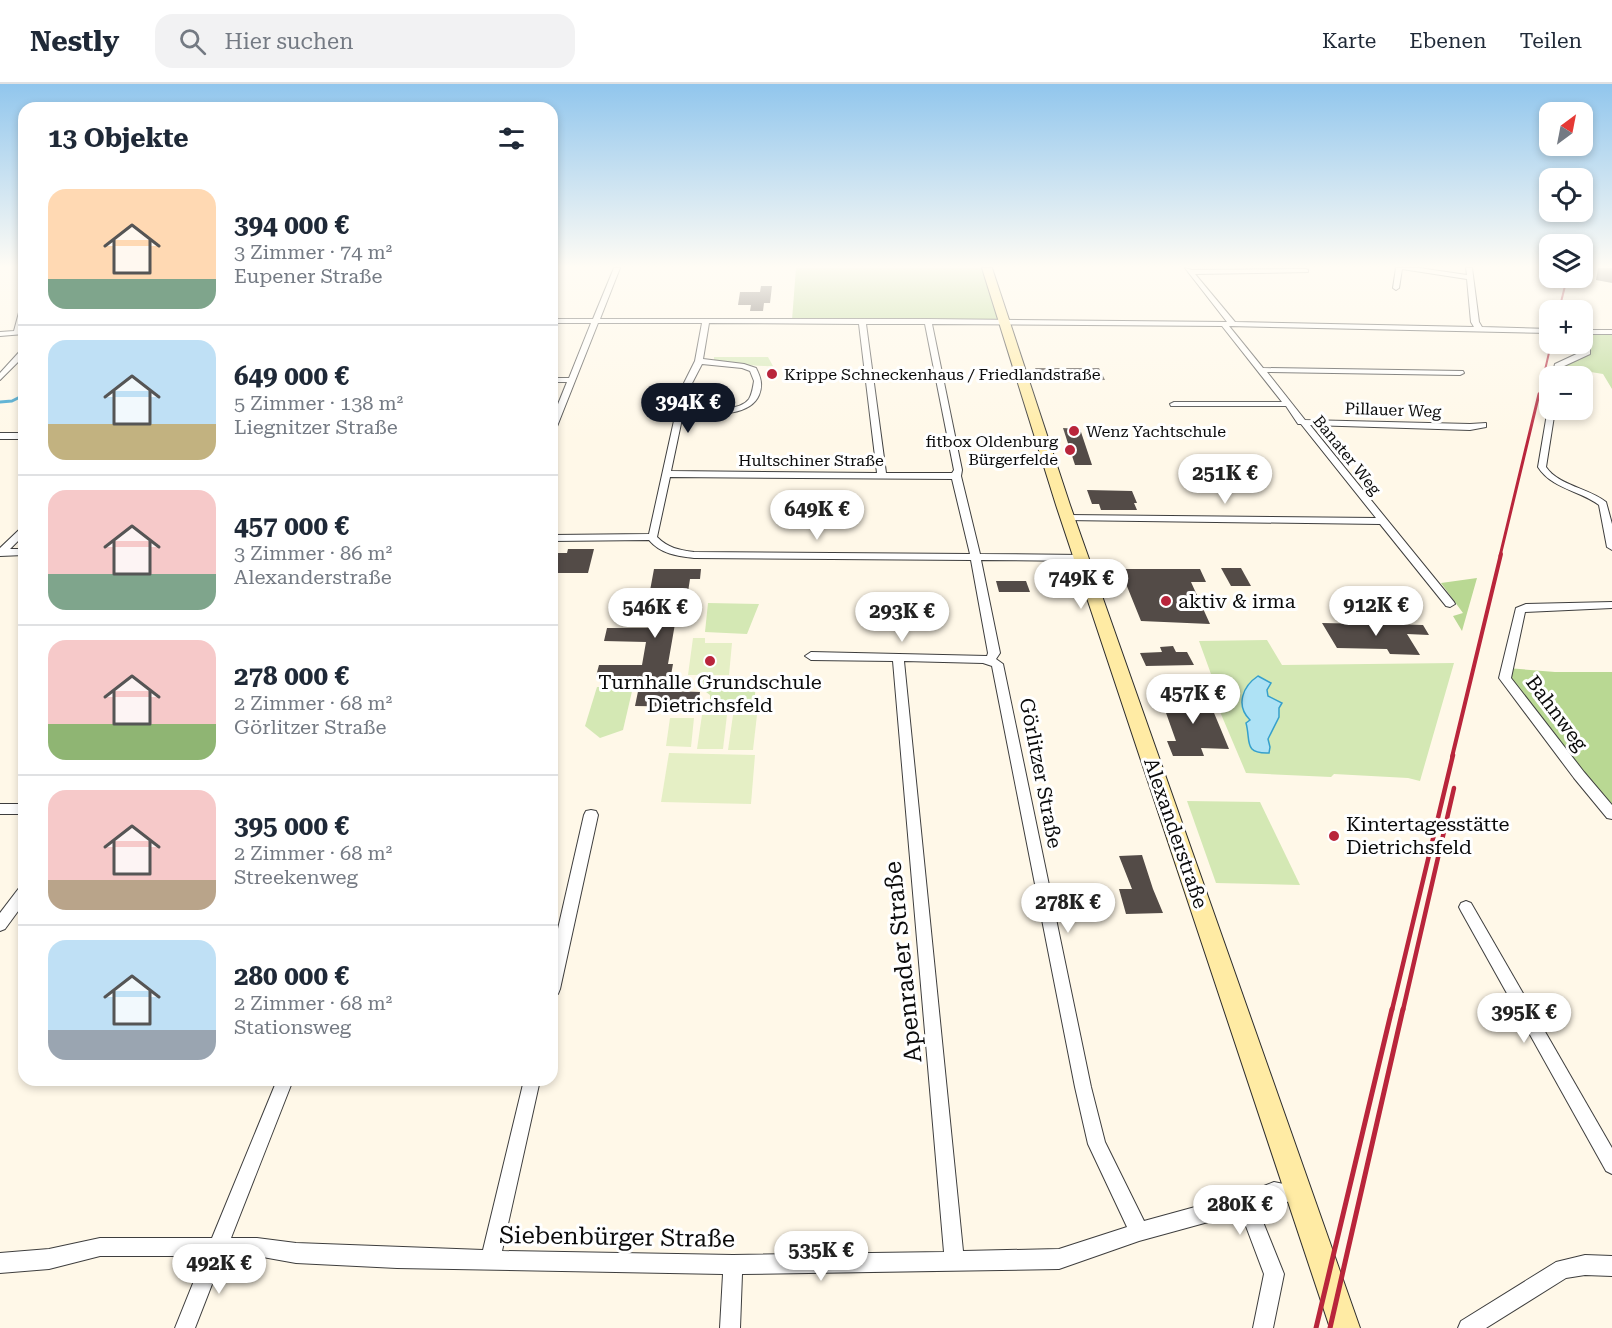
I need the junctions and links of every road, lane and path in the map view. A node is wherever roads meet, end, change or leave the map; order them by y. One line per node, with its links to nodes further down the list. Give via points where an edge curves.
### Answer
1 (595, 326): 23 (street)
2 (705, 326): 17 (street)
3 (863, 326): 34 (street)
4 (929, 326): 35 (street, Görlitzer Straße)
5 (1004, 326): 36 (main road, Alexanderstraße)
6 (1230, 326): 19 (street, Banater Weg)
7 (1356, 326): 9 (street)
8 (1477, 326): 9 (street)
9 (1479, 329): 10 (street)
10 (1539, 331)
11 (18, 332): 14 (street)
12 (1593, 332): 13 (street)
13 (1612, 332)
14 (0, 334)
15 (1583, 354): 18 (street)
16 (18, 358): 21 (street)
17 (699, 361): 26 (street, via 685,389); 26 (street, via 753,370 758,381 753,397 741,410)
18 (1558, 366)
19 (1260, 370): 20 (street); 25 (street, Banater Weg)
20 (1460, 373)
21 (0, 378)
22 (558, 380): 23 (street)
23 (572, 380): 27 (street)
24 (1174, 404): 25 (street)
25 (1287, 404): 29 (street, Banater Weg)
26 (680, 412): 33 (street)
27 (558, 414)
28 (1549, 420): 41 (street, via 1544,472 1603,504)
29 (1301, 422): 30 (street, Pillauer Weg); 37 (street, Banater Weg)
30 (1483, 425)
31 (0, 436): 32 (street)
32 (18, 436)
33 (666, 474): 34 (street, Hultschiner Straße); 39 (street)
34 (882, 476): 35 (street, Hultschiner Straße)
35 (956, 476): 44 (street, Görlitzer Straße)
36 (1068, 518): 37 (street); 45 (main road, Alexanderstraße)
37 (1382, 521): 46 (street, Banater Weg)
38 (18, 536): 43 (street)
39 (652, 537): 40 (street); 44 (street, via 667,551 694,555)
40 (558, 538)
41 (1612, 547)
42 (18, 552): 43 (street)
43 (0, 553)
44 (975, 555): 45 (street); 50 (street, Görlitzer Straße, via 994,653)
45 (1083, 558): 62 (main road, Alexanderstraße)
46 (1450, 604)
47 (1612, 605): 53 (street, Bahnweg, via 1520,610 1505,678)
48 (811, 656): 49 (street)
49 (898, 658): 50 (street); 67 (street, Apenrader Straße)
50 (990, 660): 64 (street, Görlitzer Straße, via 998,667 1097,1144)
51 (0, 809): 52 (street)
52 (18, 809)
53 (1612, 814)
54 (591, 815): 58 (street)
55 (18, 900): 57 (street)
56 (1466, 907): 61 (street)
57 (0, 926)
58 (558, 962)
59 (283, 1086): 65 (street)
60 (531, 1086): 66 (street)
61 (1612, 1165)
62 (1297, 1194): 63 (street, Siebenbürger Straße, via 1274,1191); 74 (main road, Alexanderstraße)
63 (1246, 1202): 64 (street, Siebenbürger Straße); 73 (street, via 1274,1274)
64 (1139, 1232): 67 (street, Siebenbürger Straße, via 1059,1259)
65 (217, 1248): 66 (street, Siebenbürger Straße); 68 (street, Siebenbürger Straße, via 100,1248); 71 (street)
66 (491, 1259): 69 (street, Siebenbürger Straße)
67 (956, 1262): 69 (street, Siebenbürger Straße)
68 (0, 1263)
69 (733, 1265): 72 (street)
70 (1612, 1266): 75 (street, via 1563,1269)
71 (185, 1328)
72 (730, 1328)
73 (1263, 1328)
74 (1345, 1328)
75 (1468, 1328)

